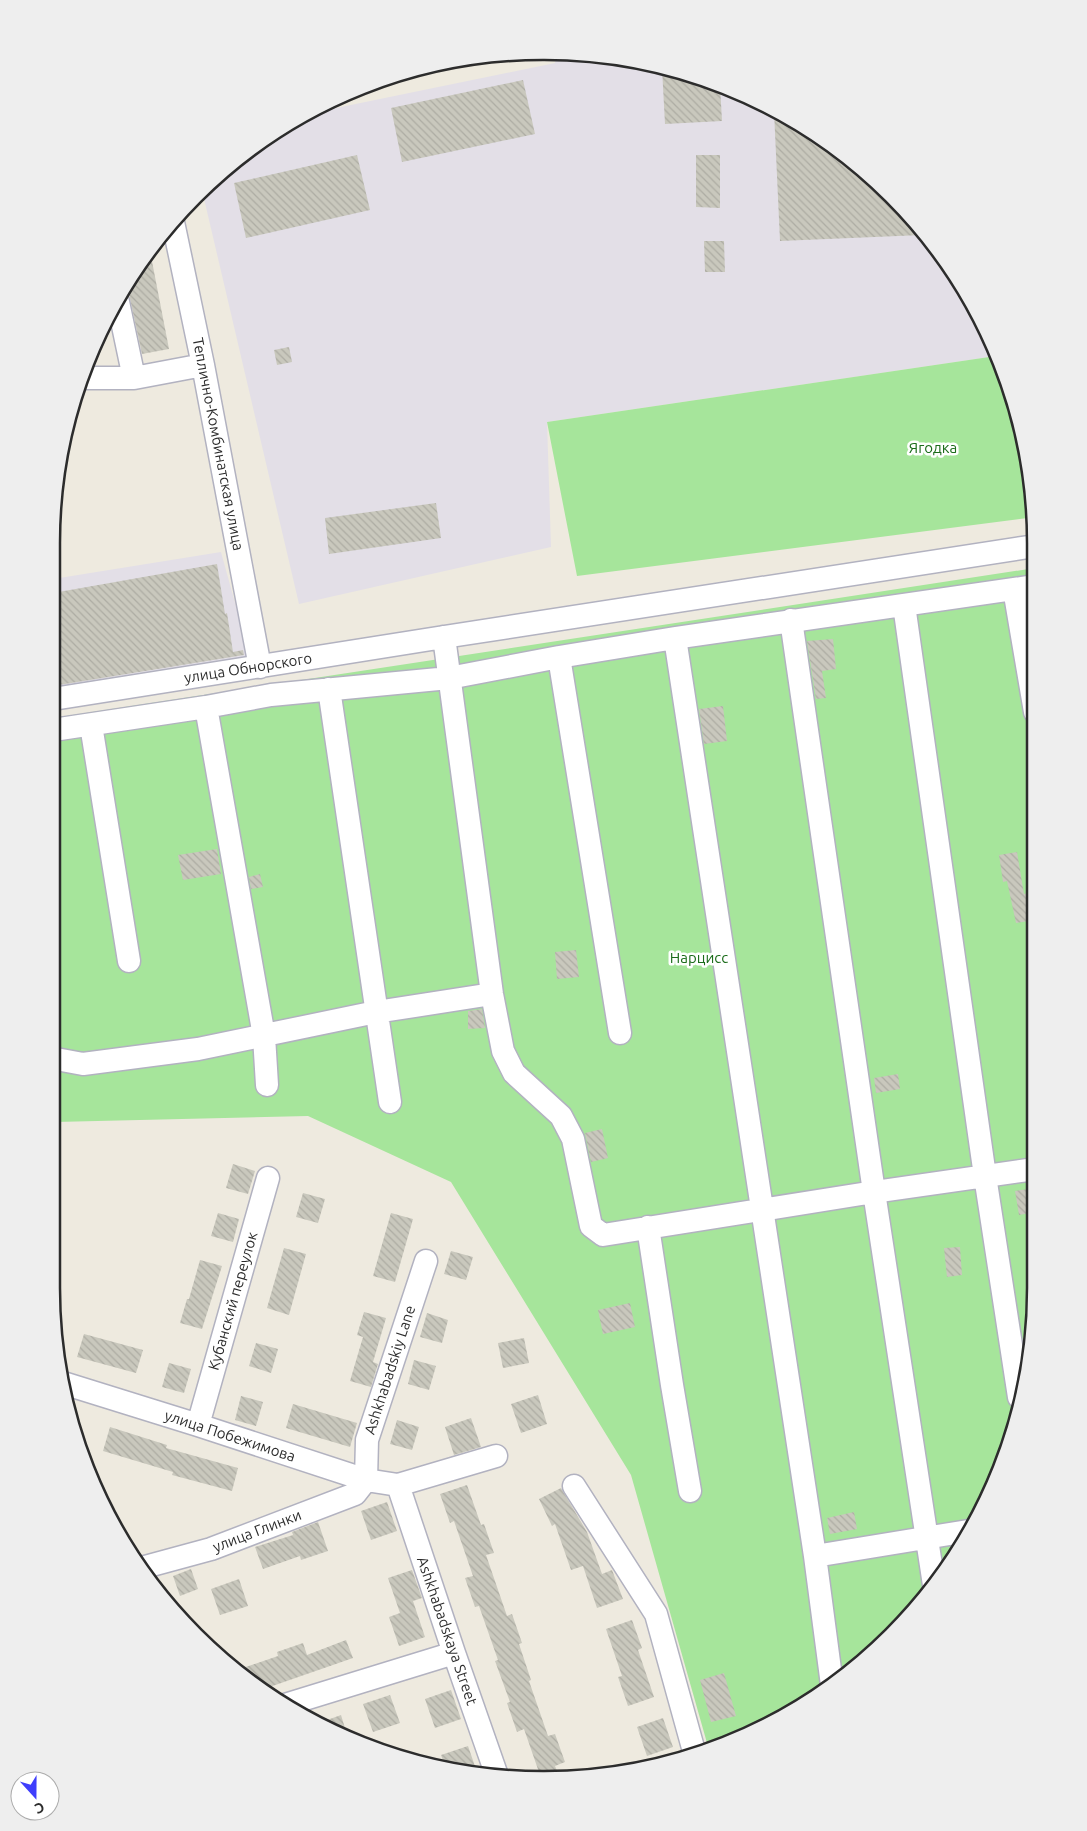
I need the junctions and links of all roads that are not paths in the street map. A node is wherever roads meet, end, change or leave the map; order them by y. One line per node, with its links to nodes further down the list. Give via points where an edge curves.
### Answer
1 (175, 231): 3 (street, Теплично-Комбинатская улица)
2 (120, 311): 5 (street)
3 (203, 365): 5 (street); 14 (street, Теплично-Комбинатская улица)
4 (90, 378): 5 (street)
5 (134, 378)
6 (1027, 547): 11 (street, улица Обнорского)
7 (1024, 588): 8 (street); 10 (street)
8 (904, 605): 9 (street); 30 (street)
9 (791, 620): 12 (street); 32 (street)
10 (1027, 622)
11 (444, 636): 14 (street, улица Обнорского); 15 (street)
12 (675, 638): 13 (street); 33 (street)
13 (559, 656): 15 (street); 24 (street)
14 (260, 667): 17 (street, улица Обнорского)
15 (449, 678): 16 (street); 22 (street)
16 (329, 689): 18 (street, via 271,695); 23 (street)
17 (60, 698)
18 (206, 708): 19 (street); 25 (street)
19 (91, 725): 20 (street); 21 (street)
20 (60, 729)
21 (130, 961)
22 (492, 994): 23 (street); 34 (street, via 503,1051 514,1073 561,1116 573,1139 591,1226 603,1235)
23 (376, 1012): 25 (street); 28 (street)
24 (620, 1033)
25 (264, 1036): 26 (street, via 198,1050 83,1064); 27 (street)
26 (60, 1060)
27 (267, 1085)
28 (390, 1102)
29 (1027, 1169): 30 (street)
30 (985, 1176): 32 (street); 37 (street)
31 (268, 1178): 38 (street, Кубанский переулок)
32 (874, 1192): 33 (street); 45 (street)
33 (762, 1209): 34 (street); 46 (street)
34 (648, 1227): 43 (street)
35 (426, 1261): 40 (street, Ashkhabadskiy Lane, via 367,1440)
36 (70, 1385): 38 (street, улица Побежимова)
37 (1017, 1385)
38 (198, 1425): 40 (street, улица Побежимова)
39 (496, 1456): 41 (street)
40 (366, 1480): 41 (street, улица Побежимова); 47 (street, улица Глинки, via 354,1494 210,1549)
41 (398, 1485): 49 (street, Ashkhabadskaya Street)
42 (574, 1486): 52 (street, via 656,1614)
43 (690, 1492)
44 (960, 1532): 45 (street)
45 (926, 1538): 46 (street); 48 (street)
46 (815, 1556): 50 (street)
47 (148, 1566)
48 (932, 1575)
49 (454, 1653): 51 (street); 53 (street, Ashkhabadskaya Street)
50 (831, 1676)
51 (295, 1702)
52 (693, 1747)
53 (494, 1768)

